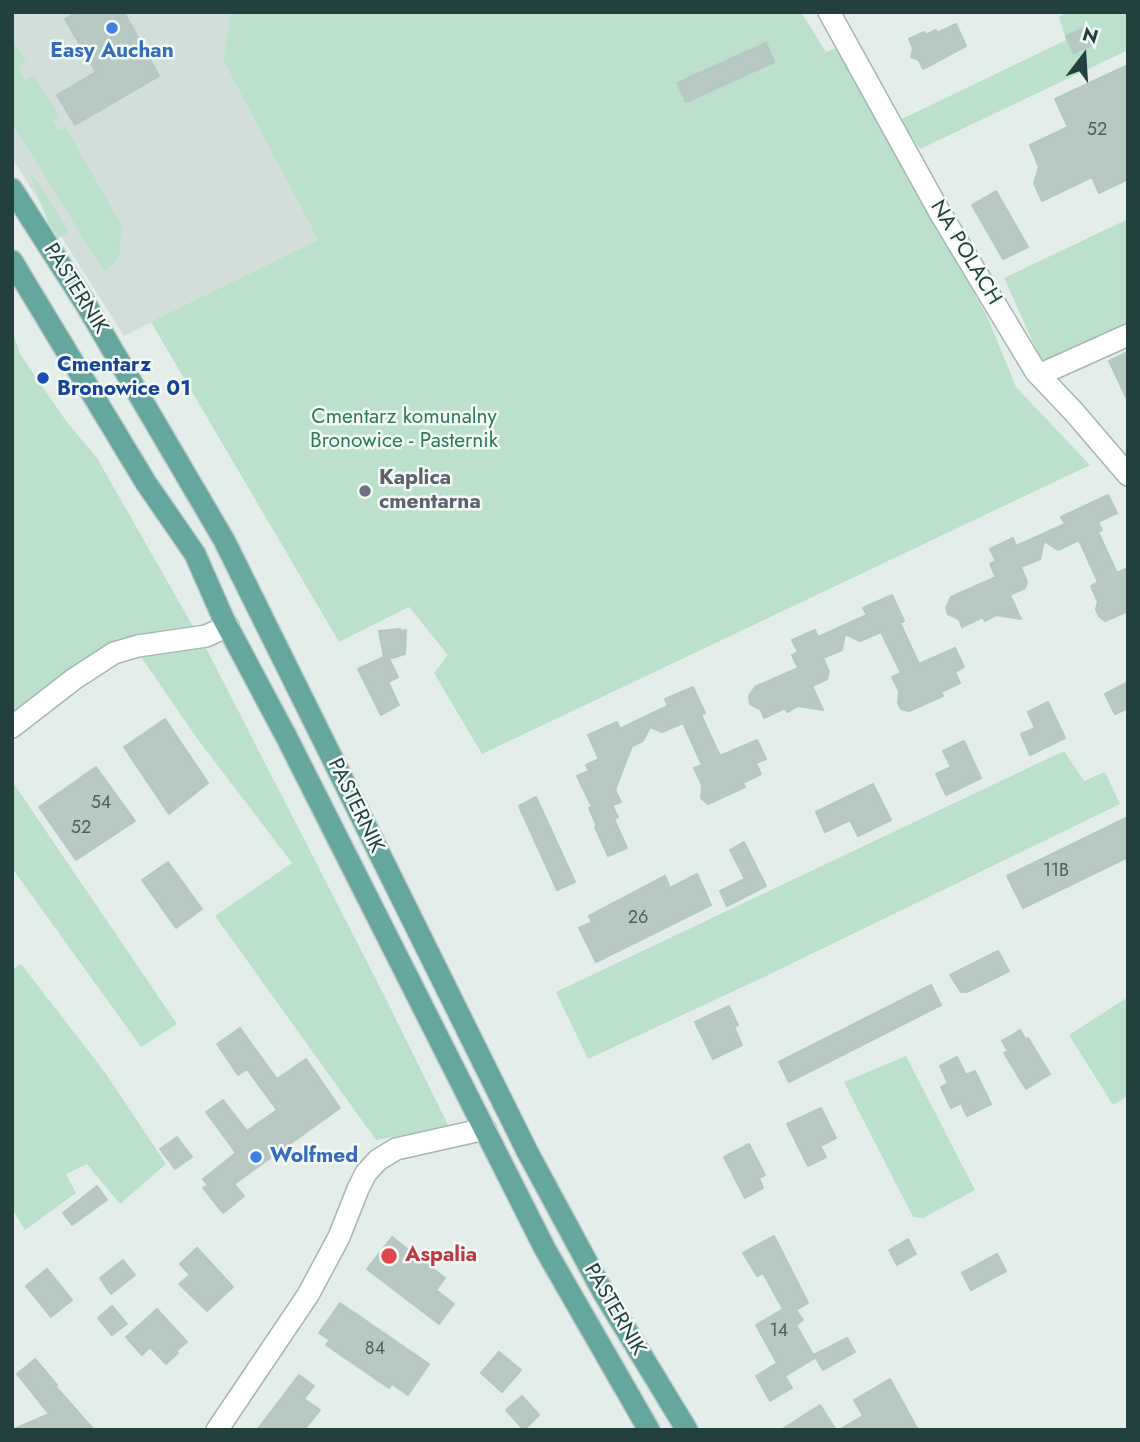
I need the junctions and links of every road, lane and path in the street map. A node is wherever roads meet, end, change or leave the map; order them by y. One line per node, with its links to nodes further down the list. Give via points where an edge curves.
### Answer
1 (829, 12): 5 (street, NA POLACH, via 939,211)
2 (12, 189): 12 (main road, PASTERNIK, via 85,303 224,540 527,1151 603,1292)
3 (12, 261): 7 (main road, PASTERNIK, via 146,483 195,554)
4 (1128, 335): 5 (street)
5 (1039, 375): 6 (street, NA POLACH)
6 (1128, 475)
7 (228, 625): 8 (street, via 206,636 114,653); 9 (main road, PASTERNIK)
8 (12, 727)
9 (485, 1129): 10 (street, via 396,1149 366,1173 308,1295); 11 (main road, PASTERNIK, via 545,1249)
10 (217, 1430)
11 (649, 1430)
12 (687, 1430)

